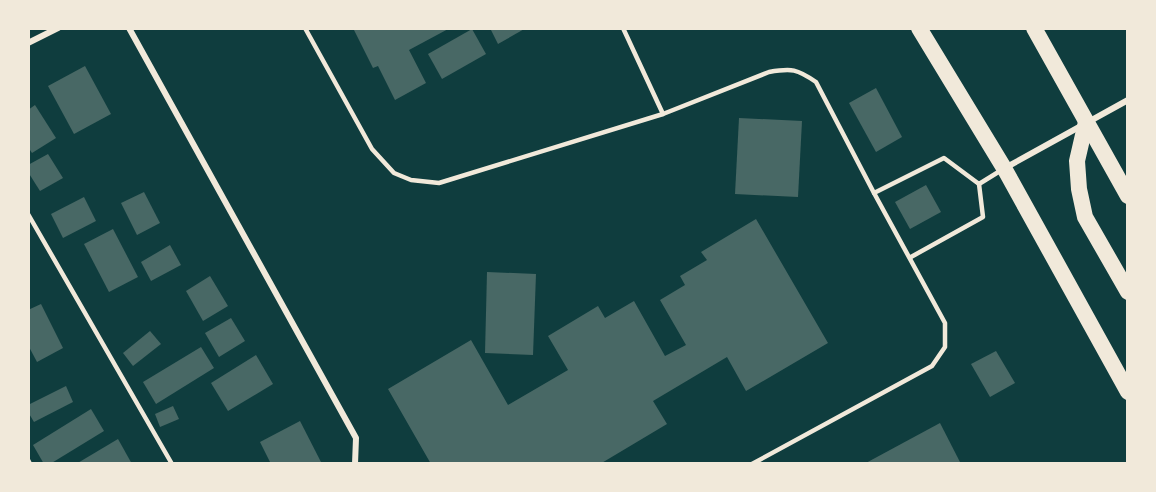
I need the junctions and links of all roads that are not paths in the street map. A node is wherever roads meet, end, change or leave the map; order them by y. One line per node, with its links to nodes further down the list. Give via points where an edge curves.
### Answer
1 (58, 28): 7 (street)
2 (129, 28): 20 (street, via 356,438)
3 (305, 28): 9 (lane, via 372,149 394,173 411,180 439,183)
4 (623, 28): 9 (lane)
5 (919, 28): 11 (highway)
6 (1034, 28): 10 (highway)
7 (28, 43)
8 (1128, 100): 10 (street)
9 (663, 114): 13 (lane, via 769,72 800,71 816,82)
10 (1086, 122): 11 (street); 14 (highway); 17 (highway, via 1077,161 1078,189 1085,217)
11 (1004, 168): 12 (lane); 18 (highway)
12 (979, 184): 13 (lane, via 944,158); 16 (lane, via 983,217)
13 (874, 193): 16 (lane)
14 (1128, 196)
15 (28, 214): 19 (lane)
16 (911, 257): 21 (lane, via 945,323 945,347 932,366)
17 (1128, 292)
18 (1128, 392)
19 (172, 464)
20 (355, 464)
21 (752, 464)

